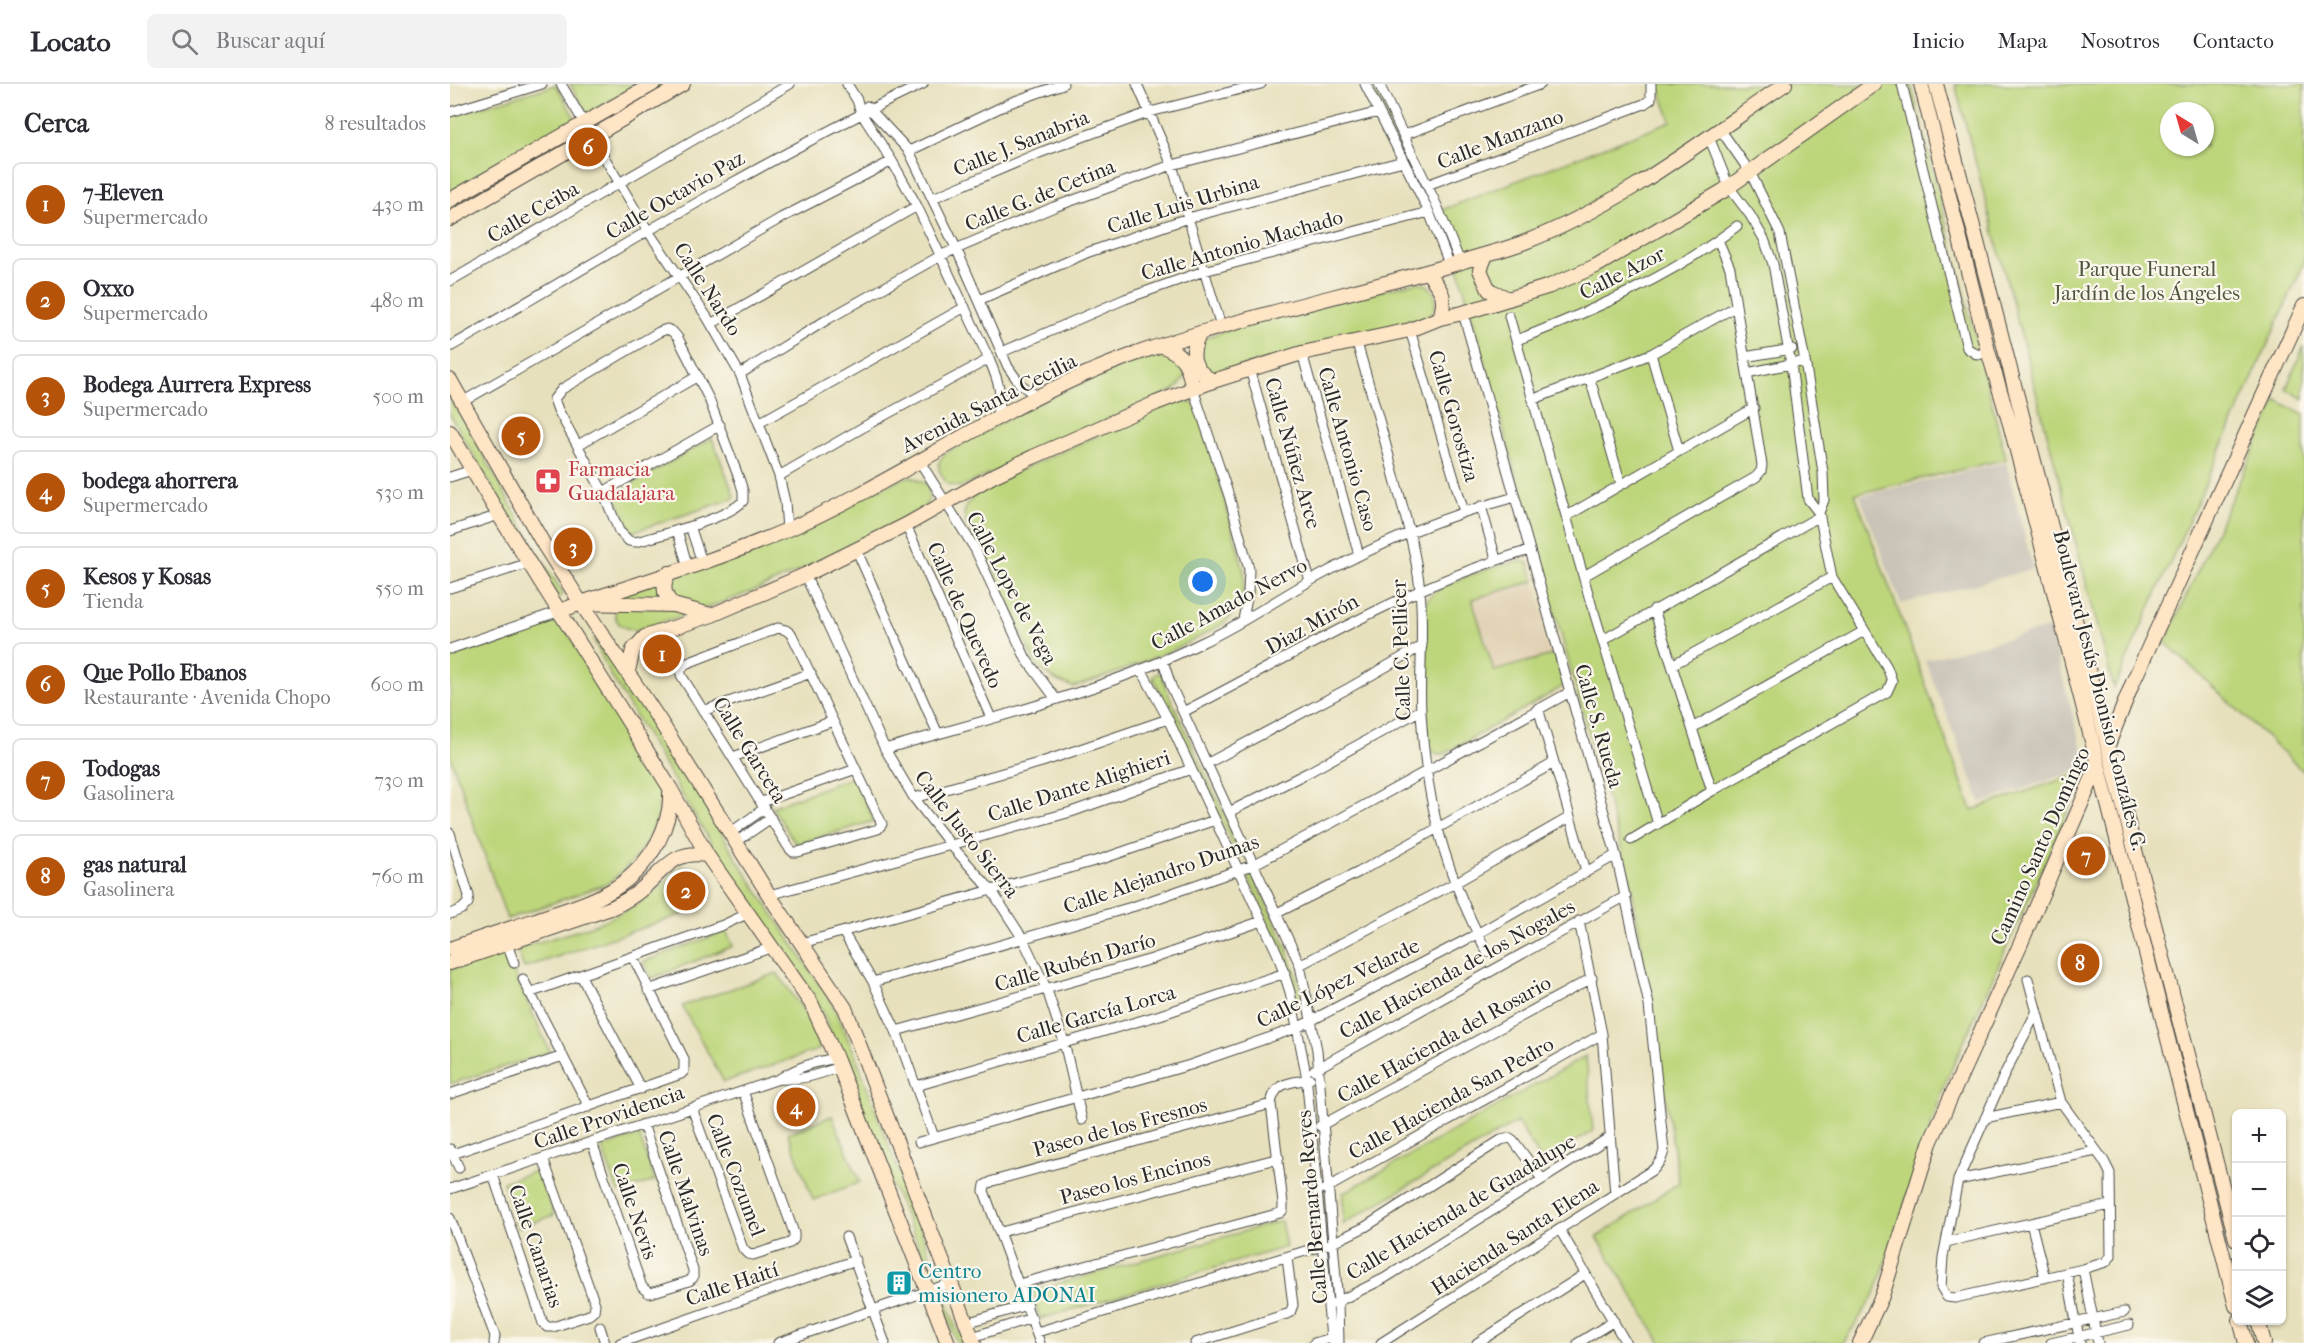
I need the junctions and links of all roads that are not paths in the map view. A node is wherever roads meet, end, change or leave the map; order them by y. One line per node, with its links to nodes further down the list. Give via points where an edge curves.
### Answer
1 (542, 84): 22 (street)
2 (561, 84): 26 (street, Calle Nardo)
3 (653, 84): 26 (street)
4 (684, 84): 29 (street)
5 (790, 84): 35 (street, Calle Ceiba)
6 (847, 84): 20 (street)
7 (924, 84): 21 (street, Calle Octavio Paz)
8 (1063, 84): 30 (street, via 1012,102)
9 (1137, 84): 23 (street)
10 (1261, 84): 23 (street, Calle J. Sanabria)
11 (1365, 84): 24 (street)
12 (1541, 84): 28 (street)
13 (1651, 84): 36 (street, Calle Manzano, via 1651,99 1638,107)
14 (1785, 84): 27 (street, Avenida Santa Cecilia)
15 (1874, 84): 34 (street)
16 (1902, 84): 73 (street, via 1967,348 1978,355)
17 (1921, 84): 73 (street, Boulevard Jesús Dionisio Gonzáles G.)
18 (1936, 84): 158 (street, Boulevard Jesús Dionisio Gonzáles G.)
19 (1382, 85): 28 (street)
20 (857, 100): 21 (street); 25 (street)
21 (872, 109): 25 (street, Calle Octavio Paz); 30 (street)
22 (450, 112)
23 (1150, 112): 33 (street); 38 (street, Calle J. Sanabria)
24 (1379, 112): 32 (street); 33 (street, Calle G. de Cetina)
25 (861, 113): 31 (street); 45 (street, Calle Octavio Paz)
26 (585, 123): 29 (street, Calle Nardo); 39 (street)
27 (1714, 133): 34 (street); 37 (street); 49 (street, Avenida Santa Cecilia, via 1592,211)
28 (1404, 135): 36 (street)
29 (592, 137): 35 (street, Calle Nardo); 43 (street)
30 (909, 152): 38 (street)
31 (892, 160): 40 (street); 53 (street, via 781,218)
32 (1403, 161): 41 (street); 42 (street, Calle Luis Urbina)
33 (1172, 165): 42 (street); 47 (street, Calle G. de Cetina, via 1054,207)
34 (1750, 172): 37 (street); 71 (street, via 1780,233)
35 (620, 183): 45 (street, Calle Nardo); 54 (street, Calle Ceiba)
36 (1427, 185): 41 (street)
37 (1729, 187): 55 (street, via 1596,266); 72 (street, via 1764,239 1773,264)
38 (933, 198): 47 (street)
39 (450, 200)
40 (917, 206): 48 (street); 63 (street)
41 (1433, 210): 50 (street); 51 (street, Calle Antonio Machado)
42 (1188, 218): 51 (street); 56 (street, Calle Luis Urbina, via 1089,252)
43 (450, 219)
44 (1737, 226): 46 (street, Calle Azor)
45 (648, 231): 53 (street, Calle Nardo); 70 (street, Calle Octavio Paz)
46 (1718, 240): 59 (street, via 1730,268); 67 (street, Calle Azor, via 1638,287)
47 (957, 248): 48 (street, Calle G. de Cetina); 56 (street)
48 (942, 255): 58 (street); 83 (street, Calle G. de Cetina)
49 (1486, 255): 50 (street, Avenida Santa Cecilia); 55 (street, via 1480,270 1489,290)
50 (1455, 264): 52 (street, Avenida Santa Cecilia)
51 (1204, 271): 64 (street); 74 (street, Calle Antonio Machado, via 1115,303)
52 (1428, 273): 62 (street, via 1445,301); 64 (street, Avenida Santa Cecilia)
53 (680, 278): 63 (street, Calle Nardo); 91 (street)
54 (450, 281)
55 (1509, 299): 60 (street)
56 (980, 300): 74 (street)
57 (2304, 306): 158 (street, Camino Santo Domingo)
58 (966, 307): 78 (street); 94 (street)
59 (1735, 307): 76 (street); 77 (street)
60 (1463, 313): 62 (street); 105 (street, Calle S. Rueda)
61 (1509, 316): 67 (street)
62 (1440, 318): 65 (street)
63 (711, 324): 83 (street, Calle Nardo)
64 (1221, 326): 66 (street, Avenida Santa Cecilia)
65 (1410, 330): 68 (street); 108 (street, Calle Gorostiza)
66 (1200, 333): 69 (street, Avenida Santa Cecilia); 87 (street, via 1193,347 1193,360 1201,373)
67 (1517, 340): 90 (street)
68 (1358, 342): 75 (street); 117 (street, Calle C. Pellicer)
69 (1163, 346): 88 (street, via 1184,359); 89 (street, Avenida Santa Cecilia, via 1128,357)
70 (450, 347)
71 (1803, 348): 72 (street); 79 (street)
72 (1788, 349): 77 (street); 80 (street)
73 (1988, 351): 163 (street, Boulevard Jesús Dionisio Gonzáles G.)
74 (1002, 352): 89 (street, via 1013,376)
75 (1302, 353): 81 (street); 120 (street, Calle Antonio Caso)
76 (1651, 354): 85 (street); 98 (street)
77 (1744, 357): 82 (street)
78 (989, 359): 93 (street, via 1001,397); 101 (street)
79 (1805, 361): 80 (street); 109 (street, via 1823,472)
80 (1791, 364): 82 (street); 109 (street, via 1808,499)
81 (1250, 369): 87 (street); 129 (street, Calle Núñez Arce)
82 (1747, 373): 92 (street)
83 (740, 374): 94 (street, Calle Nardo)
84 (698, 376): 95 (street); 97 (street); 97 (street, via 673,332 659,332 557,394 555,404)
85 (1590, 379): 90 (street); 103 (street)
86 (450, 381): 91 (street)
87 (1213, 381): 88 (street)
88 (1193, 389): 106 (street, via 1033,457); 137 (street, via 1249,569)
89 (1038, 397): 93 (street, Avenida Santa Cecilia)
90 (1534, 399): 111 (street)
91 (462, 402): 132 (street)
92 (1754, 408): 98 (street); 127 (street, via 1762,465 1756,477)
93 (994, 420): 99 (street, Avenida Santa Cecilia)
94 (759, 423): 101 (street, Calle Nardo)
95 (720, 425): 104 (street); 113 (street, via 743,501 734,509)
96 (450, 432): 100 (street)
97 (578, 445): 104 (street)
98 (1679, 451): 103 (street)
99 (920, 462): 106 (street, Calle Lope de Vega); 115 (street, Avenida Santa Cecilia)
100 (472, 470): 102 (street); 110 (street)
101 (779, 476): 115 (street, Calle Nardo)
102 (450, 477)
103 (1621, 484): 111 (street)
104 (603, 492): 114 (street, via 619,531 629,541)
105 (1515, 497): 107 (street, Calle Amado Nervo); 118 (street, Calle S. Rueda)
106 (946, 503): 112 (street); 148 (street, Calle Lope de Vega, via 988,573 1026,659)
107 (1481, 506): 108 (street, Calle Amado Nervo); 121 (street)
108 (1464, 512): 117 (street, Calle Amado Nervo)
109 (1820, 514): 128 (street); 134 (street)
110 (499, 515): 116 (street); 123 (street)
111 (1567, 516): 127 (street)
112 (906, 525): 119 (street); 153 (street, Calle de Quevedo)
113 (690, 526): 114 (street); 122 (street)
114 (677, 530): 124 (street)
115 (788, 530): 122 (street, Avenida Santa Cecilia)
116 (450, 531)
117 (1410, 532): 120 (street, Calle Amado Nervo); 131 (street, Calle C. Pellicer)
118 (1530, 550): 121 (street, Diaz Mirón); 147 (street, Calle S. Rueda)
119 (857, 551): 126 (street); 157 (street)
120 (1359, 555): 129 (street, Calle Amado Nervo)
121 (1496, 560): 131 (street, Diaz Mirón)
122 (702, 562): 124 (street, Avenida Santa Cecilia)
123 (530, 563): 130 (street); 135 (street)
124 (688, 567): 125 (street, Avenida Santa Cecilia)
125 (669, 573): 132 (street, Avenida Santa Cecilia); 133 (street, via 664,586)
126 (806, 575): 136 (street); 159 (street, Calle Justo Sierra)
127 (1584, 576): 139 (street)
128 (1832, 577): 138 (street); 143 (street)
129 (1310, 581): 137 (street, Calle Amado Nervo)
130 (450, 588)
131 (1420, 589): 140 (street, Calle C. Pellicer); 152 (street, Diaz Mirón)
132 (580, 603): 133 (street); 135 (street, Avenida Santa Cecilia); 145 (street)
133 (673, 605): 136 (street)
134 (1654, 609): 139 (street); 143 (street)
135 (560, 611): 141 (street); 167 (street)
136 (712, 615): 145 (street, via 645,637 633,650)
137 (1243, 620): 142 (street, Calle Amado Nervo)
138 (1864, 631): 156 (street); 168 (street, via 1887,667 1892,681 1887,692)
139 (1603, 640): 177 (street)
140 (1422, 646): 150 (street, Calle C. Pellicer); 161 (street)
141 (450, 649)
142 (1163, 661): 144 (street, Calle Amado Nervo); 152 (street, Calle Bernardo Reyes)
143 (1672, 665): 156 (street)
144 (1141, 669): 148 (street, Calle Amado Nervo); 154 (street, Calle Bernardo Reyes)
145 (628, 671): 180 (street)
146 (811, 673): 151 (street); 151 (street, Calle Garceta, via 792,634 782,629 752,638 685,664 681,675); 155 (street)
147 (1570, 692): 149 (street, Calle Alejandro Dumas); 184 (street, Calle S. Rueda)
148 (1056, 699): 153 (street, Calle Amado Nervo)
149 (1538, 708): 162 (street); 166 (street, Calle Alejandro Dumas)
150 (1421, 710): 166 (street, Calle C. Pellicer); 173 (street)
151 (703, 711): 160 (street, Calle Garceta)
152 (1183, 712): 161 (street, Calle Bernardo Reyes)
153 (991, 718): 157 (street, Calle Amado Nervo)
154 (1168, 718): 165 (street, Calle Bernardo Reyes); 169 (street, via 1053,759)
155 (833, 721): 160 (street); 164 (street)
156 (1692, 728): 168 (street)
157 (938, 734): 159 (street, Calle Amado Nervo)
158 (2109, 743): 163 (street, Camino Santo Domingo); 266 (street, Boulevard Jesús Dionisio Gonzáles G.)
159 (885, 749): 169 (street, Calle Justo Sierra)
160 (733, 757): 171 (street, Calle Garceta)
161 (1208, 763): 173 (street, Calle Bernardo Reyes)
162 (1554, 763): 174 (street); 178 (street)
163 (2097, 767): 170 (street, Camino Santo Domingo); 172 (street, Boulevard Jesús Dionisio Gonzáles G.)
164 (856, 769): 171 (street); 175 (street, Calle Garceta, via 882,824 878,829 793,852)
165 (1191, 769): 176 (street, Calle Bernardo Reyes); 182 (street, Calle Dante Alighieri, via 1071,812)
166 (1425, 770): 178 (street, Calle C. Pellicer); 186 (street, Calle Alejandro Dumas)
167 (670, 788): 183 (street); 189 (street, via 671,809 663,832 645,864)
168 (1712, 791): 177 (street)
169 (914, 798): 182 (street, Calle Justo Sierra)
170 (2082, 802): 172 (street); 316 (street, Camino Santo Domingo, via 1930,1143 1884,1290)
171 (764, 805): 175 (street, Calle Garceta); 180 (street)
172 (2108, 807): 283 (street, Boulevard Jesús Dionisio Gonzáles G.)
173 (1229, 812): 186 (street, Calle Bernardo Reyes)
174 (1570, 817): 188 (street); 190 (street)
175 (771, 818): 180 (street)
176 (1215, 820): 187 (street, Calle Bernardo Reyes); 192 (street)
177 (1658, 824): 181 (street)
178 (1436, 829): 190 (street, Calle C. Pellicer); 195 (street)
179 (450, 833): 185 (street)
180 (733, 837): 193 (street)
181 (1631, 840)
182 (950, 844): 192 (street, Calle Justo Sierra); 193 (street, Calle Dante Alighieri)
183 (707, 855): 191 (street, via 681,856); 197 (street)
184 (1617, 855): 188 (street, Calle López Velarde); 194 (street, Calle S. Rueda)
185 (453, 856): 196 (street, via 469,896 462,909)
186 (1253, 864): 187 (street, Calle Alejandro Dumas); 195 (street, Calle Bernardo Reyes)
187 (1238, 870): 198 (street, Calle Bernardo Reyes); 202 (street, Calle Alejandro Dumas)
188 (1586, 871): 201 (street, Calle López Velarde)
189 (631, 878): 191 (street); 206 (street, via 579,905)
190 (1455, 883): 201 (street, Calle C. Pellicer); 211 (street)
191 (641, 890): 204 (street, via 611,908)
192 (992, 891): 200 (street); 202 (street, Calle Justo Sierra)
193 (769, 895): 203 (street)
194 (1626, 896): 199 (street, Calle Hacienda de los Nogales); 251 (street, Calle S. Rueda, via 1649,1005)
195 (1277, 913): 211 (street, Calle Bernardo Reyes)
196 (450, 914)
197 (747, 914): 205 (street); 208 (street)
198 (1262, 921): 212 (street, Calle Bernardo Reyes); 219 (street, Calle Rubén Darío)
199 (1579, 921): 214 (street); 229 (street, Calle Hacienda de los Nogales)
200 (843, 932): 203 (street); 217 (street)
201 (1477, 934): 207 (street, Calle C. Pellicer); 222 (street, Calle López Velarde)
202 (1023, 939): 217 (street, Calle Alejandro Dumas); 219 (street, Calle Justo Sierra)
203 (802, 943): 263 (street, via 845,1008)
204 (507, 944): 209 (street); 210 (street)
205 (772, 947): 218 (street); 228 (street, via 811,1003)
206 (450, 949)
207 (1486, 952)
208 (633, 957): 213 (street); 218 (street)
209 (450, 963)
210 (514, 963)
211 (1300, 965): 222 (street, Calle Bernardo Reyes)
212 (1285, 973): 223 (street, Calle Bernardo Reyes); 226 (street, Calle García Lorca)
213 (581, 976): 220 (street); 232 (street)
214 (1592, 978): 225 (street); 243 (street, Calle Hacienda del Rosario)
215 (523, 979): 220 (street)
216 (2028, 979): 221 (street)
217 (873, 982): 224 (street)
218 (648, 990): 232 (street, via 686,1066 681,1074)
219 (1047, 990): 224 (street, Calle Rubén Darío); 226 (street, Calle Justo Sierra)
220 (529, 993): 227 (street)
221 (2036, 1013): 236 (street); 240 (street)
222 (1311, 1022): 223 (street, Calle López Velarde); 229 (street, Calle Bernardo Reyes)
223 (1297, 1028): 230 (street, Calle Bernardo Reyes); 235 (street, Calle López Velarde, via 1190,1065)
224 (896, 1031): 231 (street)
225 (1602, 1034): 246 (street); 258 (street, Calle Hacienda San Pedro)
226 (1064, 1042): 231 (street, Calle García Lorca); 235 (street, Calle Justo Sierra)
227 (563, 1056): 234 (street); 238 (street)
228 (838, 1063): 233 (street, Calle Providencia, via 809,1064); 277 (street)
229 (1318, 1073): 230 (street, Calle Hacienda de los Nogales); 243 (street, Calle Bernardo Reyes)
230 (1306, 1077): 237 (street, Calle Hacienda de los Nogales, via 1276,1088); 244 (street, Calle Bernardo Reyes)
231 (916, 1086): 245 (street)
232 (640, 1089): 238 (street)
233 (743, 1090): 239 (street, Calle Providencia); 239 (street, Calle Cozumel, via 794,1233 790,1243 753,1255 743,1249)
234 (450, 1094)
235 (1076, 1097): 241 (street, Calle Justo Sierra); 245 (street, Calle López Velarde)
236 (2061, 1102): 240 (street); 249 (street)
237 (1271, 1104): 253 (street); 268 (street, Paseo de los Fresnos, via 988,1182 984,1191)
238 (589, 1107): 250 (street)
239 (692, 1108): 242 (street, Calle Providencia)
240 (1985, 1118): 257 (street)
241 (1082, 1120)
242 (643, 1124): 247 (street, Calle Providencia); 282 (street, Calle Malvinas, via 694,1274 689,1281 654,1292)
243 (1323, 1125): 244 (street, Calle Hacienda del Rosario); 258 (street, Calle Bernardo Reyes)
244 (1311, 1128): 260 (street, Calle Bernardo Reyes)
245 (934, 1137): 248 (street, Calle López Velarde)
246 (1610, 1137): 256 (street, Calle Hacienda de Guadalupe); 261 (street)
247 (592, 1142): 252 (street, Calle Providencia); 282 (street, Calle Nevis)
248 (919, 1142)
249 (2096, 1151): 257 (street); 262 (street, via 2110,1173)
250 (451, 1153): 254 (street)
251 (1664, 1156): 261 (street, Hacienda Santa Elena, via 1654,1169)
252 (543, 1158): 255 (street, Calle Providencia); 255 (street, Calle Canarias, via 595,1304 589,1315 553,1328 543,1323)
253 (1279, 1158): 268 (street, Paseo los Encinos); 281 (street, via 1283,1210 1274,1215)
254 (459, 1168)
255 (493, 1175): 259 (street, Calle Providencia)
256 (1542, 1179): 271 (street, via 1513,1140 1501,1140 1365,1227); 285 (street, Calle Hacienda de Guadalupe, via 1385,1278)
257 (1958, 1180): 270 (street)
258 (1329, 1187): 260 (street, Calle Hacienda San Pedro); 271 (street, Calle Bernardo Reyes)
259 (450, 1190)
260 (1318, 1192): 272 (street, Calle Bernardo Reyes)
261 (1615, 1194): 267 (street, Hacienda Santa Elena)
262 (2110, 1204): 265 (street); 275 (street, via 2111,1256 2106,1262)
263 (922, 1208): 277 (street, via 939,1266 935,1273); 280 (street)
264 (450, 1218): 303 (street, via 495,1336)
265 (2031, 1223): 270 (street); 279 (street)
266 (2232, 1224)
267 (1560, 1230): 278 (street); 312 (street, Hacienda Santa Elena)
268 (1001, 1232): 281 (street)
269 (846, 1237): 274 (street)
270 (1946, 1242): 279 (street, via 1941,1287 1947,1297)
271 (1332, 1243): 272 (street); 285 (street, Calle Bernardo Reyes)
272 (1323, 1247): 273 (street); 285 (street, Calle Bernardo Reyes)
273 (1287, 1258): 298 (street); 310 (street, via 1293,1305 1290,1313)
274 (856, 1260): 287 (street); 305 (street, Calle Haití)
275 (2084, 1269): 276 (street); 290 (street)
276 (2067, 1273): 279 (street); 292 (street)
277 (920, 1274): 284 (street)
278 (1585, 1274): 291 (street); 313 (street)
279 (2045, 1278)
280 (951, 1282): 284 (street); 293 (street)
281 (1019, 1284): 286 (street)
282 (645, 1290)
283 (2232, 1290)
284 (927, 1291): 287 (street); 308 (street)
285 (1333, 1304): 301 (street, Calle Bernardo Reyes)
286 (1027, 1305): 289 (street); 293 (street)
287 (874, 1310): 306 (street); 307 (street)
288 (2124, 1312): 290 (street)
289 (1032, 1318): 298 (street); 300 (street)
290 (2093, 1318): 292 (street); 299 (street)
291 (1614, 1321): 314 (street); 315 (street)
292 (2076, 1322): 302 (street); 317 (street)
293 (966, 1323): 300 (street)
294 (2130, 1325): 299 (street)
295 (2241, 1325): 320 (street)
296 (2259, 1325): 321 (street)
297 (600, 1327): 304 (street)
298 (1037, 1332): 309 (street)
299 (2096, 1333): 302 (street); 319 (street)
300 (973, 1340)
301 (1336, 1340): 311 (street)
302 (2080, 1340): 318 (street)
303 (494, 1343)
304 (605, 1343)
305 (620, 1343)
306 (778, 1343)
307 (885, 1343)
308 (948, 1343)
309 (1040, 1343)
310 (1195, 1343)
311 (1314, 1343)
312 (1381, 1343)
313 (1478, 1343)
314 (1578, 1343)
315 (1626, 1343)
316 (1860, 1343)
317 (1983, 1343)
318 (2051, 1343)
319 (2098, 1343)
320 (2246, 1343)
321 (2264, 1343)

